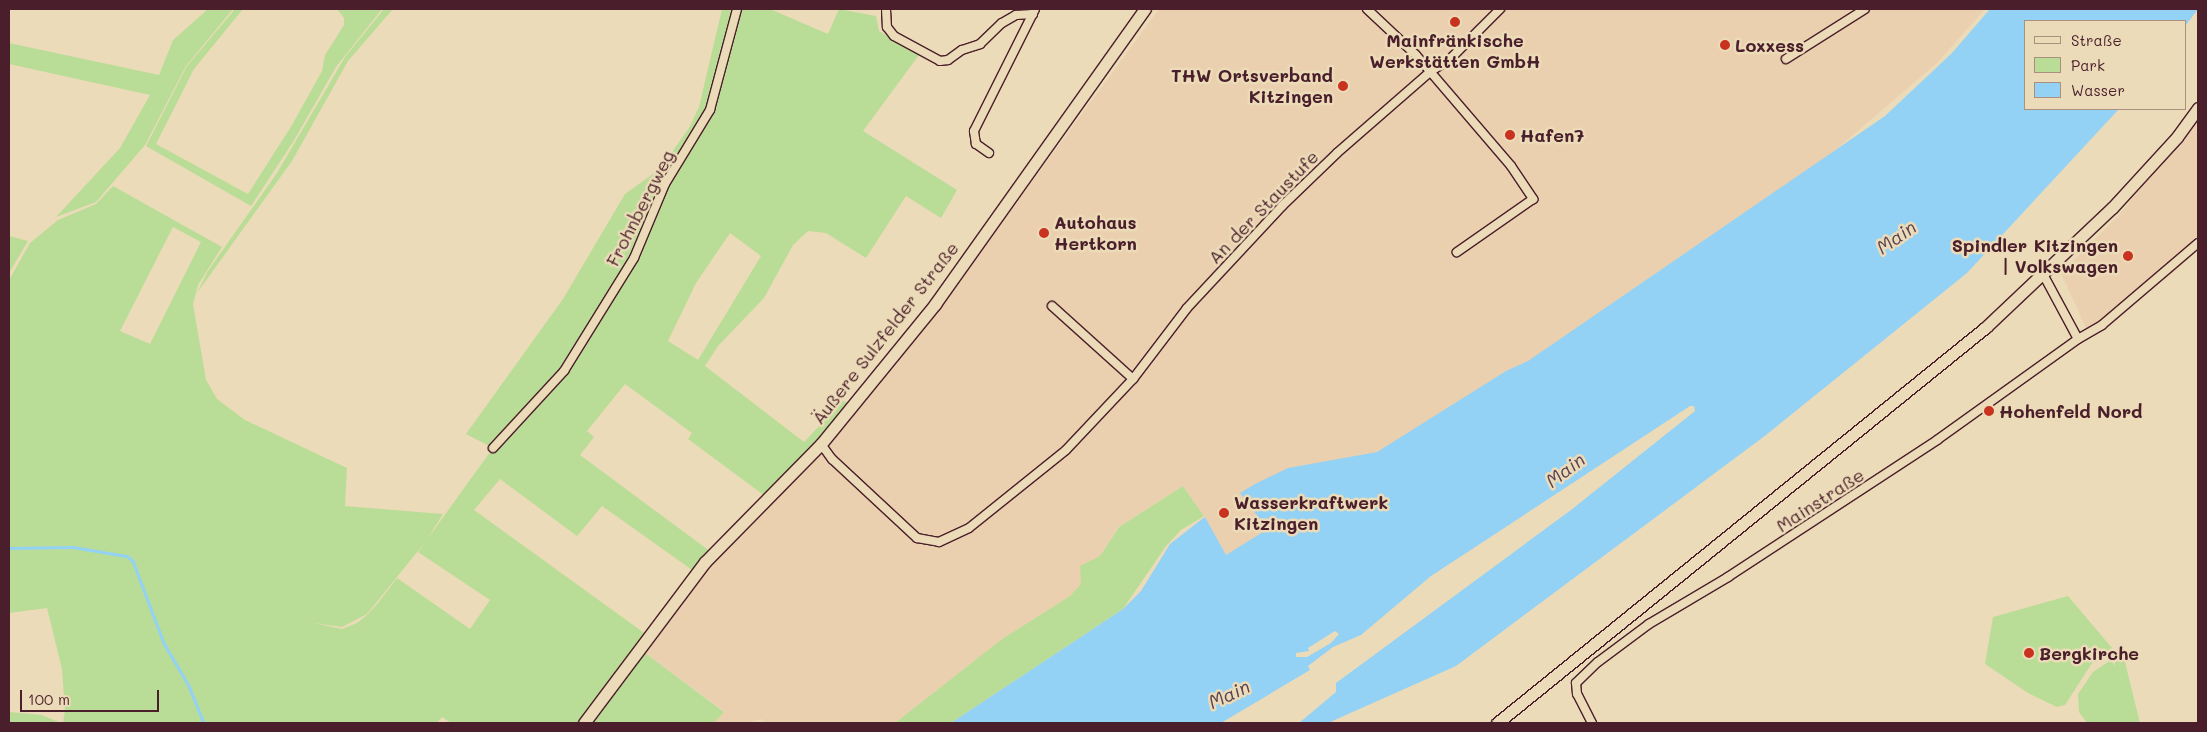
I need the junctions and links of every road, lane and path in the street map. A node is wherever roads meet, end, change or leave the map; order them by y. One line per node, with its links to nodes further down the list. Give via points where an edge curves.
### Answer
1 (737, 9): 19 (street, Frohnbergweg, via 710,110 665,184 634,258 564,371)
2 (886, 9): 7 (street, via 886,27 894,36 940,61 980,44 1002,23 1016,15)
3 (1144, 9): 18 (main road, Äußere Sulzfelder Straße, via 935,304)
4 (1367, 9): 9 (street)
5 (1500, 9): 9 (street, An der Staustufe, via 1450,59)
6 (1865, 9): 8 (street)
7 (1034, 11): 11 (street, via 974,131 976,144)
8 (1786, 59)
9 (1430, 72): 13 (street, via 1511,166 1533,199); 17 (street, An der Staustufe, via 1282,206 1187,308)
10 (2198, 108): 14 (main road, via 2177,137 2112,208)
11 (990, 153)
12 (2198, 243): 16 (street, Mainstraße, via 2102,325)
13 (1457, 252)
14 (2043, 274): 16 (street); 21 (main road, via 1971,340)
15 (1052, 306): 17 (street)
16 (2078, 340): 22 (street, Mainstraße, via 1986,407 1831,511 1650,624 1576,683 1577,694)
17 (1133, 379): 18 (street, An der Staustufe, via 1066,450 1030,481 969,528 939,542 925,541 910,533 832,459)
18 (821, 444): 20 (main road, Äußere Sulzfelder Straße, via 725,539)
19 (493, 448)
20 (584, 723)
21 (1497, 723)
22 (1592, 723)

